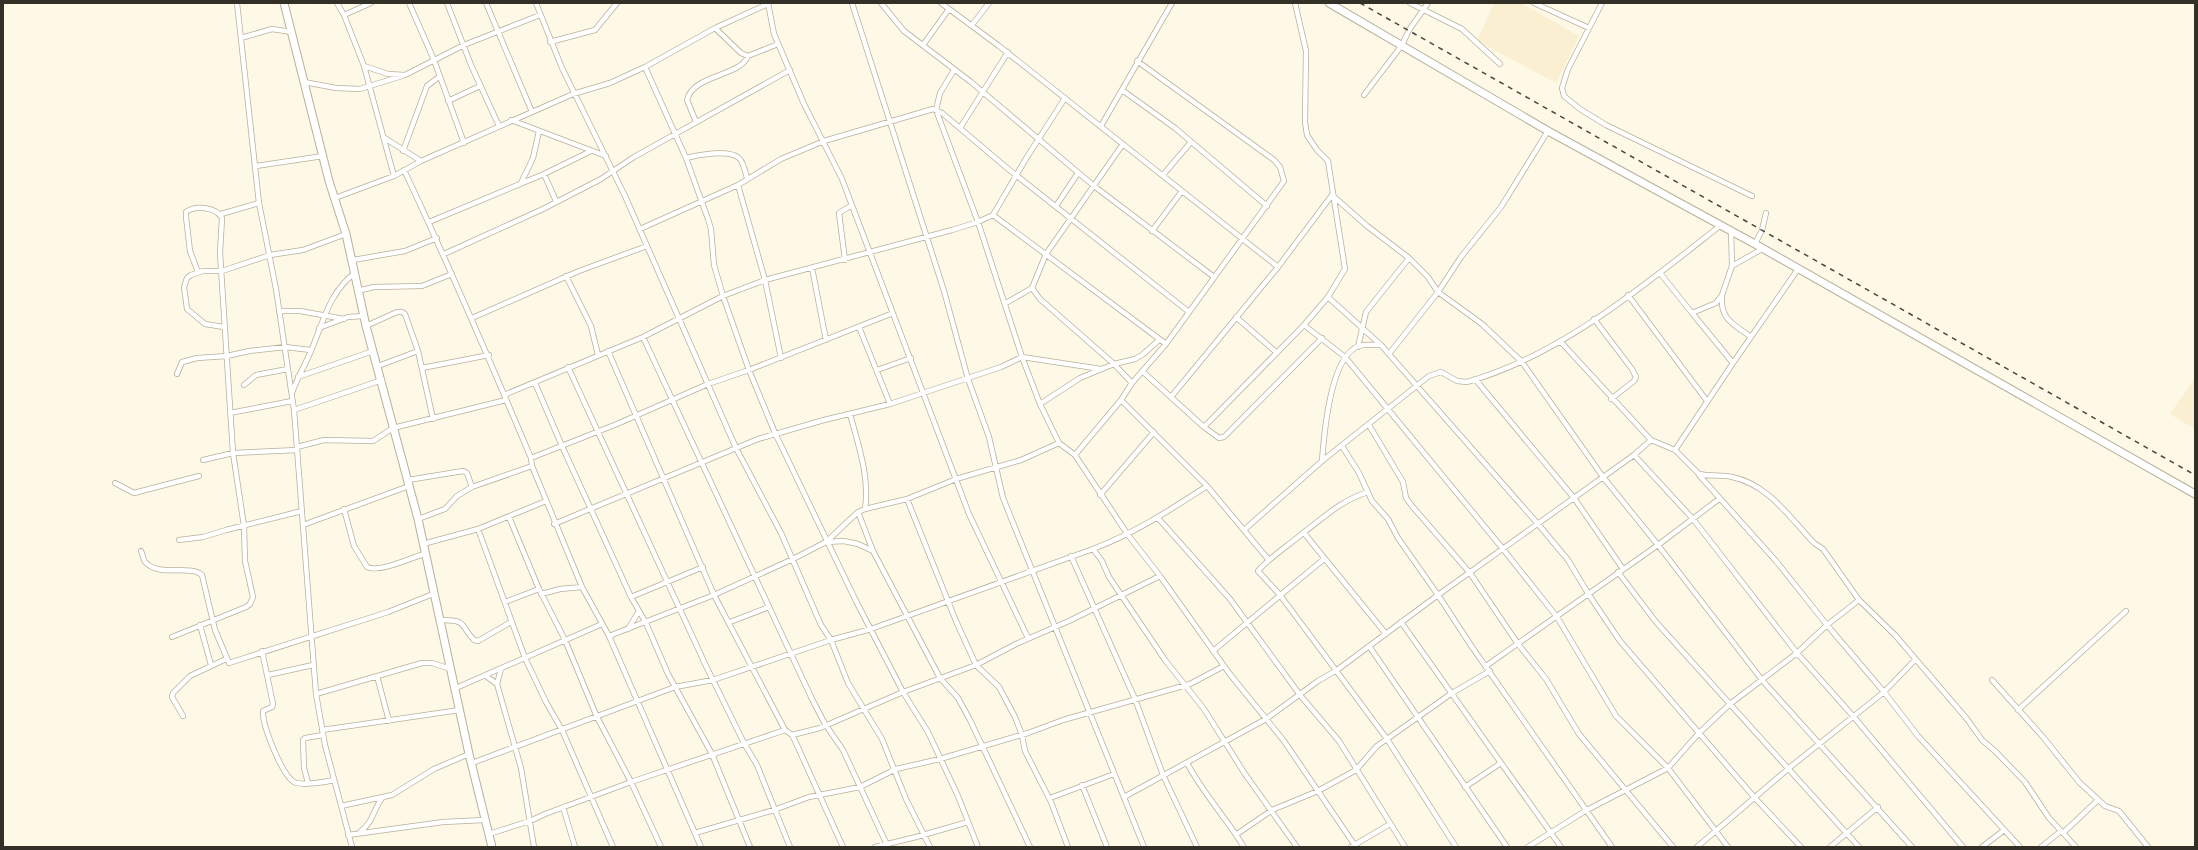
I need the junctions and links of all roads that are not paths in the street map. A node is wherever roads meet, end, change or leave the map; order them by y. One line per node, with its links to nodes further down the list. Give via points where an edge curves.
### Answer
1 (236, 3): 31 (street)
2 (284, 3): 29 (street)
3 (337, 3): 24 (street)
4 (371, 3): 24 (street)
5 (409, 3): 39 (street)
6 (447, 3): 34 (street)
7 (486, 3): 30 (street)
8 (536, 3): 25 (street)
9 (617, 3): 32 (street, via 595,30)
10 (852, 3): 60 (street)
11 (881, 3): 35 (street, via 904,31)
12 (941, 3): 22 (street)
13 (989, 3): 26 (street)
14 (1172, 3): 40 (street)
15 (1295, 3): 93 (street, via 1306,51 1307,135 1328,161)
16 (1329, 3): 36 (street)
17 (1410, 3): 23 (street)
18 (1428, 3): 23 (street)
19 (1534, 3): 28 (street)
20 (1602, 3): 28 (street)
21 (768, 4): 27 (street); 33 (street)
22 (949, 10): 26 (street); 35 (street)
23 (1423, 10): 36 (street); 41 (street, via 1462,29)
24 (344, 15): 42 (street)
25 (540, 15): 30 (street); 32 (street)
26 (972, 25): 37 (street)
27 (715, 28): 38 (street, via 741,53); 43 (street)
28 (1589, 28): 94 (street, via 1564,81 1564,96 1606,125)
29 (292, 32): 31 (street, via 275,28); 48 (street)
30 (497, 33): 34 (street); 58 (street)
31 (241, 38): 80 (street)
32 (550, 42): 53 (street)
33 (778, 44): 38 (street); 44 (street)
34 (464, 45): 39 (street); 49 (street)
35 (923, 45): 45 (street)
36 (1402, 45): 54 (street); 66 (street)
37 (1008, 52): 52 (street); 55 (street)
38 (748, 56): 61 (street, via 744,63 700,85 691,93 687,100)
39 (434, 60): 46 (street); 47 (street)
40 (1137, 61): 51 (street); 101 (street, via 1280,167 1284,181)
41 (1500, 64)
42 (364, 66): 46 (street, via 388,74); 50 (street)
43 (644, 67): 53 (street, via 610,83); 67 (street)
44 (790, 70): 61 (street); 70 (street, via 804,104)
45 (954, 70): 52 (street); 57 (street, via 940,93)
46 (405, 75): 50 (street)
47 (439, 77): 56 (street); 74 (street, via 427,86)
48 (304, 82): 50 (street, via 360,90); 76 (street)
49 (480, 86): 56 (street); 62 (street)
50 (370, 87): 68 (street)
51 (1122, 90): 63 (street); 71 (street)
52 (983, 92): 64 (street); 69 (street)
53 (573, 94): 58 (street); 77 (street)
54 (1364, 95)
55 (1064, 98): 63 (street); 69 (street)
56 (448, 101): 72 (street)
57 (936, 110): 60 (street); 64 (street); 107 (street)
58 (532, 112): 59 (street)
59 (511, 120): 62 (street); 65 (street)
60 (891, 121): 70 (street); 113 (street)
61 (696, 122): 67 (street)
62 (499, 126): 72 (street)
63 (1101, 126): 73 (street)
64 (960, 128): 85 (street)
65 (539, 131): 75 (street); 89 (street, via 533,158)
66 (1548, 131): 108 (street); 140 (street, via 1500,207 1461,257)
67 (675, 135): 78 (street); 82 (street)
68 (383, 137): 74 (street); 87 (street)
69 (1037, 140): 83 (street); 85 (street)
70 (824, 141): 88 (street, via 781,159); 99 (street)
71 (1191, 142): 86 (street); 101 (street)
72 (464, 143): 79 (street)
73 (1123, 144): 86 (street); 91 (street)
74 (403, 151): 79 (street)
75 (591, 151): 77 (street); 84 (street)
76 (323, 156): 80 (street); 95 (street)
77 (606, 156): 82 (street)
78 (686, 158): 88 (street, via 706,154 734,155 742,163); 98 (street)
79 (421, 161): 81 (street)
80 (256, 166): 97 (street)
81 (404, 170): 87 (street); 106 (street)
82 (612, 171): 96 (street); 109 (street)
83 (1078, 173): 91 (street); 100 (street)
84 (544, 174): 89 (street); 96 (street)
85 (1016, 175): 100 (street); 104 (street)
86 (1163, 175): 92 (street)
87 (394, 176): 95 (street)
88 (747, 178): 90 (street)
89 (521, 183): 106 (street)
90 (738, 185): 98 (street); 137 (street)
91 (1094, 186): 105 (street); 110 (street)
92 (1182, 191): 110 (street); 115 (street)
93 (1332, 195): 123 (street, via 1366,226); 127 (street); 144 (street, via 1345,266)
94 (1752, 196)
95 (335, 198): 112 (street)
96 (556, 201): 120 (street)
97 (259, 203): 103 (street); 122 (street)
98 (701, 203): 109 (street); 143 (street, via 711,229 714,265)
99 (852, 205): 119 (street); 125 (street, via 839,213)
100 (1056, 206): 105 (street)
101 (1267, 206): 115 (street)
102 (1766, 213): 116 (street)
103 (220, 214): 130 (street, via 223,221 220,253); 131 (street, via 197,207 186,212 190,251)
104 (993, 215): 107 (street); 121 (street)
105 (1071, 219): 121 (street); 147 (street)
106 (429, 222): 114 (street)
107 (978, 222): 113 (street); 145 (street)
108 (1721, 225): 111 (street); 133 (street)
109 (640, 229): 117 (street)
110 (1152, 231): 136 (street)
111 (1731, 231): 116 (street); 126 (street)
112 (346, 234): 122 (street, via 318,246); 124 (street)
113 (926, 237): 119 (street); 199 (street)
114 (437, 238): 120 (street); 124 (street, via 405,251)
115 (1243, 240): 127 (street); 136 (street)
116 (1755, 244): 118 (street)
117 (647, 246): 135 (street); 154 (street)
118 (1762, 249): 126 (street); 129 (street)
119 (870, 252): 125 (street); 148 (street)
120 (444, 254): 134 (street)
121 (1046, 254): 138 (street); 167 (street)
122 (270, 255): 130 (street); 146 (street)
123 (1409, 258): 140 (street, via 1428,277); 159 (street, via 1368,310)
124 (353, 260): 132 (street)
125 (846, 260): 128 (street)
126 (1732, 266): 142 (street)
127 (1278, 267): 152 (street)
128 (812, 268): 137 (street); 166 (street)
129 (1798, 269): 164 (street); 257 (street)
130 (222, 271): 131 (street); 160 (street)
131 (198, 272): 160 (street, via 188,278 184,287 187,309 205,324)
132 (355, 273): 139 (street); 150 (street, via 342,284)
133 (1660, 273): 141 (street); 149 (street)
134 (452, 274): 139 (street, via 422,286 374,286); 153 (street)
135 (566, 276): 153 (street); 179 (street, via 591,326)
136 (1214, 277): 147 (street)
137 (765, 280): 143 (street); 184 (street)
138 (1032, 288): 145 (street); 188 (street, via 1040,299)
139 (357, 291): 151 (street)
140 (1438, 292): 178 (street); 186 (street, via 1482,324)
141 (1628, 295): 156 (street); 215 (street)
142 (1722, 295): 149 (street, via 1716,302); 164 (street, via 1723,315)
143 (723, 296): 154 (street); 194 (street)
144 (1328, 297): 157 (street); 159 (street)
145 (1006, 303): 182 (street)
146 (279, 311): 150 (street); 171 (street)
147 (1189, 312): 169 (street)
148 (894, 313): 161 (street); 185 (street)
149 (1692, 314): 187 (street)
150 (324, 315): 155 (street); 162 (street)
151 (364, 316): 155 (street); 158 (street)
152 (1236, 317): 177 (street); 210 (street)
153 (472, 318): 181 (street)
154 (679, 318): 163 (street); 204 (street)
155 (344, 319): 162 (street)
156 (1594, 319): 168 (street); 211 (street, via 1636,377)
157 (1304, 325): 165 (street); 177 (street)
158 (366, 326): 174 (street); 175 (street, via 402,312 410,324)
159 (1362, 326): 170 (street); 172 (street)
160 (224, 327): 180 (street)
161 (859, 327): 166 (street); 195 (street)
162 (319, 328): 173 (street)
163 (643, 337): 176 (street); 213 (street)
164 (1751, 337): 187 (street)
165 (1322, 338): 183 (street); 225 (street, via 1222,438)
166 (826, 340): 184 (street)
167 (1160, 340): 169 (street); 188 (street, via 1135,359)
168 (1560, 341): 186 (street); 211 (street)
169 (1166, 344): 196 (street)
170 (1381, 345): 172 (street); 178 (street)
171 (285, 347): 173 (street); 180 (street); 192 (street)
172 (1358, 347): 183 (street)
173 (311, 350): 198 (street)
174 (373, 351): 189 (street); 198 (street)
175 (418, 351): 189 (street); 191 (street)
176 (608, 351): 179 (street); 222 (street)
177 (1276, 352): 225 (street)
178 (1389, 354): 206 (street)
179 (598, 355): 190 (street)
180 (227, 356): 197 (street, via 182,362); 220 (street)
181 (489, 356): 191 (street); 209 (street)
182 (1022, 357): 193 (street); 199 (street); 217 (street)
183 (1345, 357): 219 (street); 242 (street, via 1333,387 1325,420)
184 (781, 358): 194 (street)
185 (911, 358): 195 (street); 207 (street)
186 (1522, 362): 200 (street); 248 (street)
187 (1733, 363): 215 (street)
188 (1114, 364): 193 (street); 203 (street)
189 (378, 366): 201 (street)
190 (568, 367): 202 (street); 227 (street)
191 (422, 368): 223 (street)
192 (288, 369): 205 (street, via 256,375); 208 (street)
193 (1101, 369): 217 (street, via 1076,381)
194 (749, 370): 204 (street); 229 (street)
195 (877, 370): 216 (street)
196 (1142, 371): 203 (street); 210 (street)
197 (177, 374)
198 (298, 376): 208 (street)
199 (968, 379): 207 (street); 245 (street)
200 (1475, 379): 206 (street, via 1462,382 1446,374 1437,373); 259 (street)
201 (382, 380): 218 (street); 226 (street)
202 (535, 383): 209 (street); 232 (street)
203 (1132, 383): 214 (street)
204 (708, 384): 213 (street); 234 (street)
205 (244, 385)
206 (1417, 385): 219 (street); 273 (street)
207 (924, 393): 216 (street); 250 (street)
208 (292, 395): 212 (street)
209 (505, 397): 223 (street); 240 (street)
210 (1171, 397): 225 (street)
211 (1611, 399): 230 (street)
212 (292, 400): 218 (street); 220 (street)
213 (672, 400): 222 (street); 243 (street)
214 (1121, 400): 228 (street); 238 (street)
215 (1707, 401): 236 (street)
216 (890, 404): 221 (street)
217 (1040, 404): 231 (street)
218 (294, 410): 235 (street)
219 (1387, 410): 224 (street); 284 (street)
220 (230, 413): 237 (street)
221 (850, 414): 229 (street); 263 (street, via 862,464 867,496)
222 (636, 416): 227 (street); 249 (street)
223 (433, 419): 226 (street)
224 (1369, 425): 233 (street); 297 (street, via 1403,482 1406,498)
225 (1204, 427)
226 (393, 428): 235 (street, via 373,441 324,440); 252 (street)
227 (598, 432): 232 (street); 256 (street)
228 (1154, 432): 253 (street); 258 (street)
229 (775, 433): 234 (street); 281 (street)
230 (1651, 440): 236 (street); 239 (street)
231 (1060, 442): 238 (street); 245 (street)
232 (562, 446): 240 (street); 265 (street)
233 (1342, 446): 242 (street); 255 (street)
234 (736, 448): 243 (street); 290 (street)
235 (297, 449): 237 (street); 266 (street)
236 (1675, 450): 246 (street)
237 (233, 453): 241 (street); 275 (street)
238 (1075, 455): 258 (street)
239 (1634, 455): 248 (street); 271 (street)
240 (531, 458): 244 (street)
241 (203, 460)
242 (1322, 460): 277 (street)
243 (701, 462): 249 (street); 299 (street)
244 (532, 466): 254 (street); 262 (street)
245 (997, 468): 250 (street); 295 (street, via 1003,498)
246 (1699, 474): 261 (street); 312 (street, via 1731,476 1768,493 1823,549)
247 (199, 476): 251 (street, via 134,492)
248 (1603, 477): 259 (street); 283 (street)
249 (663, 478): 256 (street); 293 (street)
250 (956, 479): 260 (street); 301 (street)
251 (115, 483)
252 (408, 483): 254 (street, via 463,471 467,473); 264 (street); 270 (street)
253 (1207, 486): 269 (street); 277 (street)
254 (472, 487): 270 (street, via 456,496 445,509)
255 (1368, 492): 278 (street, via 1346,500 1322,516); 310 (street, via 1372,501 1388,518 1398,538)
256 (628, 494): 265 (street); 300 (street)
257 (2195, 494)
258 (1100, 495): 279 (street)
259 (1574, 498): 273 (street); 294 (street)
260 (907, 499): 263 (street); 314 (street)
261 (1719, 499): 271 (street); 332 (street, via 1776,561)
262 (546, 501): 268 (street); 272 (street)
263 (865, 508): 267 (street)
264 (344, 509): 274 (street); 288 (street, via 354,546 367,567 375,569)
265 (593, 509): 272 (street); 311 (street)
266 (302, 511): 274 (street); 275 (street)
267 (858, 512): 281 (street); 287 (street)
268 (509, 517): 276 (street); 302 (street)
269 (1158, 518): 279 (street); 326 (street)
270 (418, 519): 282 (street)
271 (1693, 519): 283 (street); 346 (street)
272 (554, 524): 303 (street)
273 (1538, 524): 284 (street); 309 (street, via 1568,560)
274 (303, 525): 336 (street)
275 (244, 526): 280 (street, via 203,537); 322 (street, via 245,556 252,601 246,607)
276 (478, 529): 282 (street); 313 (street)
277 (1244, 530): 291 (street)
278 (1304, 533): 291 (street); 292 (street)
279 (1128, 535): 285 (street); 298 (street)
280 (179, 540)
281 (826, 542): 287 (street, via 858,544); 290 (street); 334 (street)
282 (422, 544): 288 (street)
283 (1658, 544): 294 (street); 366 (street)
284 (1503, 548): 297 (street); 321 (street)
285 (1093, 549): 289 (street); 307 (street)
286 (141, 551): 322 (street, via 146,562 157,569 200,573 205,581)
287 (874, 551): 320 (street)
288 (424, 554): 304 (street)
289 (1071, 556): 295 (street); 317 (street)
290 (793, 559): 299 (street); 341 (street, via 821,625)
291 (1268, 559): 308 (street, via 1258,571)
292 (1324, 559): 308 (street); 335 (street)
293 (703, 567): 300 (street); 306 (street)
294 (1623, 569): 296 (street)
295 (1033, 571): 301 (street); 331 (street)
296 (1618, 572): 309 (street); 379 (street, via 1656,622)
297 (1470, 573): 310 (street); 342 (street)
298 (1160, 576): 307 (street); 345 (street)
299 (754, 577): 306 (street); 315 (street)
300 (667, 581): 311 (street); 316 (street)
301 (1000, 582): 314 (street); 339 (street)
302 (539, 588): 305 (street); 313 (street)
303 (582, 588): 305 (street, via 560,589); 329 (street)
304 (433, 594): 323 (street); 336 (street, via 388,612)
305 (541, 594): 340 (street)
306 (714, 595): 316 (street); 325 (street)
307 (1123, 595): 317 (street); 369 (street)
308 (1280, 595): 326 (street); 359 (street)
309 (1589, 595): 321 (street); 394 (street, via 1620,641)
310 (1438, 596): 327 (street); 356 (street)
311 (631, 597): 318 (street)
312 (1859, 600): 332 (street); 350 (street, via 1895,635)
313 (505, 602): 324 (street)
314 (948, 602): 320 (street); 353 (street)
315 (769, 607): 325 (street); 347 (street)
316 (680, 608): 328 (street); 365 (street)
317 (1094, 609): 331 (street); 377 (street)
318 (639, 611): 328 (street); 333 (street)
319 (2126, 611): 382 (street)
320 (909, 616): 334 (street); 364 (street)
321 (1557, 617): 342 (street); 409 (street, via 1616,716)
322 (212, 620): 330 (street); 349 (street)
323 (440, 620): 324 (street, via 461,622 474,640 478,641); 357 (street)
324 (511, 622): 348 (street)
325 (730, 622): 354 (street)
326 (1248, 622): 345 (street); 376 (street)
327 (1401, 622): 335 (street); 374 (street)
328 (646, 623): 333 (street); 370 (street)
329 (602, 624): 337 (street); 340 (street)
330 (200, 625): 338 (street); 351 (street)
331 (1056, 625): 339 (street); 383 (street)
332 (1827, 626): 346 (street); 373 (street)
333 (628, 629): 337 (street)
334 (871, 629): 341 (street); 372 (street)
335 (1386, 634): 343 (street)
336 (311, 635): 344 (street); 352 (street)
337 (609, 636): 378 (street)
338 (172, 637)
339 (1028, 638): 353 (street)
340 (565, 640): 348 (street); 386 (street)
341 (831, 640): 347 (street); 380 (street, via 848,683)
342 (1518, 644): 356 (street); 422 (street, via 1546,679 1579,734)
343 (1369, 646): 359 (street); 387 (street)
344 (262, 651): 349 (street, via 230,663); 361 (street)
345 (1213, 651): 355 (street)
346 (1797, 653): 366 (street); 385 (street)
347 (791, 654): 354 (street); 390 (street)
348 (525, 658): 358 (street); 391 (street)
349 (226, 659): 351 (street)
350 (1915, 660): 373 (street); 445 (street, via 1982,740 2024,782)
351 (211, 665): 384 (street, via 190,676 172,695)
352 (314, 665): 361 (street); 375 (street)
353 (976, 665): 364 (street); 395 (street, via 999,687)
354 (753, 666): 365 (street); 392 (street)
355 (1224, 666): 369 (street); 388 (street)
356 (1486, 666): 360 (street)
357 (452, 669): 362 (street, via 428,662); 371 (street)
358 (501, 669): 363 (street); 368 (street)
359 (1337, 670): 376 (street); 397 (street)
360 (1490, 671): 374 (street); 436 (street)
361 (268, 676): 418 (street, via 273,705 264,710 263,714 269,739 293,781)
362 (377, 676): 375 (street); 389 (street)
363 (486, 676): 368 (street); 371 (street)
364 (940, 678): 372 (street); 402 (street, via 958,698)
365 (713, 680): 370 (street); 399 (street)
366 (1762, 680): 379 (street); 400 (street)
367 (1992, 680): 382 (street)
368 (497, 684): 401 (street)
369 (1185, 686): 377 (street); 398 (street)
370 (675, 687): 378 (street); 404 (street)
371 (456, 688): 381 (street)
372 (903, 692): 380 (street); 405 (street, via 928,732)
373 (1884, 692): 385 (street); 443 (street, via 1918,736 1984,806)
374 (1452, 693): 387 (street); 406 (street)
375 (316, 694): 393 (street)
376 (1300, 695): 388 (street); 413 (street, via 1339,741)
377 (1135, 699): 383 (street); 415 (street)
378 (636, 702): 386 (street); 412 (street)
379 (1730, 704): 394 (street); 410 (street)
380 (863, 708): 390 (street, via 838,721); 411 (street)
381 (460, 710): 389 (street); 403 (street)
382 (2018, 710): 430 (street, via 2079,782)
383 (1090, 713): 395 (street); 414 (street)
384 (183, 716)
385 (1853, 716): 400 (street); 489 (street)
386 (597, 717): 391 (street); 417 (street)
387 (1417, 718): 397 (street); 421 (street)
388 (1266, 719): 398 (street); 423 (street)
389 (389, 721): 393 (street)
390 (825, 724): 396 (street, via 820,728); 420 (street, via 843,750)
391 (562, 730): 401 (street); 425 (street)
392 (785, 730): 396 (street); 399 (street)
393 (323, 732): 416 (street); 418 (street, via 303,740 304,768)
394 (1699, 733): 409 (street); 426 (street)
395 (1022, 735): 402 (street); 428 (street, via 1025,751)
396 (792, 736): 424 (street)
397 (1387, 739): 413 (street); 477 (street)
398 (1224, 742): 408 (street); 435 (street)
399 (744, 744): 404 (street); 434 (street, via 757,765)
400 (1819, 744): 410 (street); 433 (street)
401 (516, 746): 407 (street); 439 (street)
402 (982, 746): 405 (street); 469 (street)
403 (469, 754): 407 (street); 427 (street, via 434,769)
404 (712, 754): 412 (street); 438 (street)
405 (940, 759): 411 (street); 440 (street)
406 (1501, 762): 421 (street); 444 (street)
407 (472, 763): 437 (street)
408 (1187, 763): 415 (street); 450 (street, via 1210,800)
409 (1668, 768): 422 (street); 442 (street)
410 (1790, 768): 426 (street); 448 (street)
411 (896, 769): 420 (street); 452 (street, via 904,793)
412 (667, 770): 417 (street); 447 (street)
413 (1356, 770): 423 (street); 441 (street)
414 (1114, 774): 419 (street); 429 (street)
415 (1163, 775): 429 (street); 473 (street)
416 (334, 780): 418 (street); 431 (street)
417 (632, 782): 425 (street); 461 (street)
418 (308, 783)
419 (1082, 786): 428 (street); 471 (street)
420 (860, 787): 424 (street); 453 (street)
421 (1465, 787): 478 (street)
422 (1625, 789): 436 (street); 482 (street)
423 (1318, 791): 435 (street); 455 (street)
424 (819, 794): 434 (street); 465 (street)
425 (591, 796): 432 (street); 460 (street)
426 (1754, 797): 442 (street); 485 (street)
427 (382, 798): 431 (street); 446 (street, via 373,810 370,823)
428 (1050, 798): 470 (street)
429 (1124, 798): 472 (street)
430 (2098, 800): 445 (street); 494 (street, via 2105,806 2119,811)
431 (341, 806): 451 (street)
432 (563, 807): 439 (street); 459 (street)
433 (1878, 807): 448 (street); 488 (street)
434 (774, 810): 438 (street); 464 (street)
435 (1272, 810): 450 (street); 475 (street)
436 (1585, 811): 444 (street); 481 (street)
437 (485, 820): 446 (street, via 443,822); 449 (street)
438 (738, 820): 447 (street); 463 (street)
439 (530, 822): 449 (street); 458 (street)
440 (968, 822): 452 (street); 468 (street)
441 (1390, 824): 455 (street); 476 (street)
442 (1718, 831): 483 (street); 484 (street)
443 (2003, 831): 490 (street); 491 (street)
444 (1551, 832): 479 (street); 480 (street)
445 (2062, 832): 492 (street); 493 (street)
446 (360, 833): 451 (street)
447 (695, 833): 462 (street)
448 (1847, 833): 486 (street); 487 (street)
449 (489, 834): 457 (street)
450 (1237, 834): 454 (street)
451 (348, 835): 456 (street)
452 (924, 835): 453 (street); 467 (street)
453 (887, 846): 466 (street)
454 (1243, 846): 474 (street)
455 (1354, 846)
456 (352, 847)
457 (492, 847)
458 (534, 847)
459 (575, 847)
460 (613, 847)
461 (661, 847)
462 (701, 847)
463 (750, 847)
464 (790, 847)
465 (843, 847)
466 (875, 847)
467 (930, 847)
468 (978, 847)
469 (1030, 847)
470 (1068, 847)
471 (1107, 847)
472 (1144, 847)
473 (1197, 847)
474 (1237, 847)
475 (1297, 847)
476 (1405, 847)
477 (1456, 847)
478 (1507, 847)
479 (1528, 847)
480 (1561, 847)
481 (1612, 847)
482 (1673, 847)
483 (1697, 847)
484 (1728, 847)
485 (1801, 847)
486 (1830, 847)
487 (1860, 847)
488 (1912, 847)
489 (1963, 847)
490 (1982, 847)
491 (2020, 847)
492 (2041, 847)
493 (2076, 847)
494 (2148, 847)

